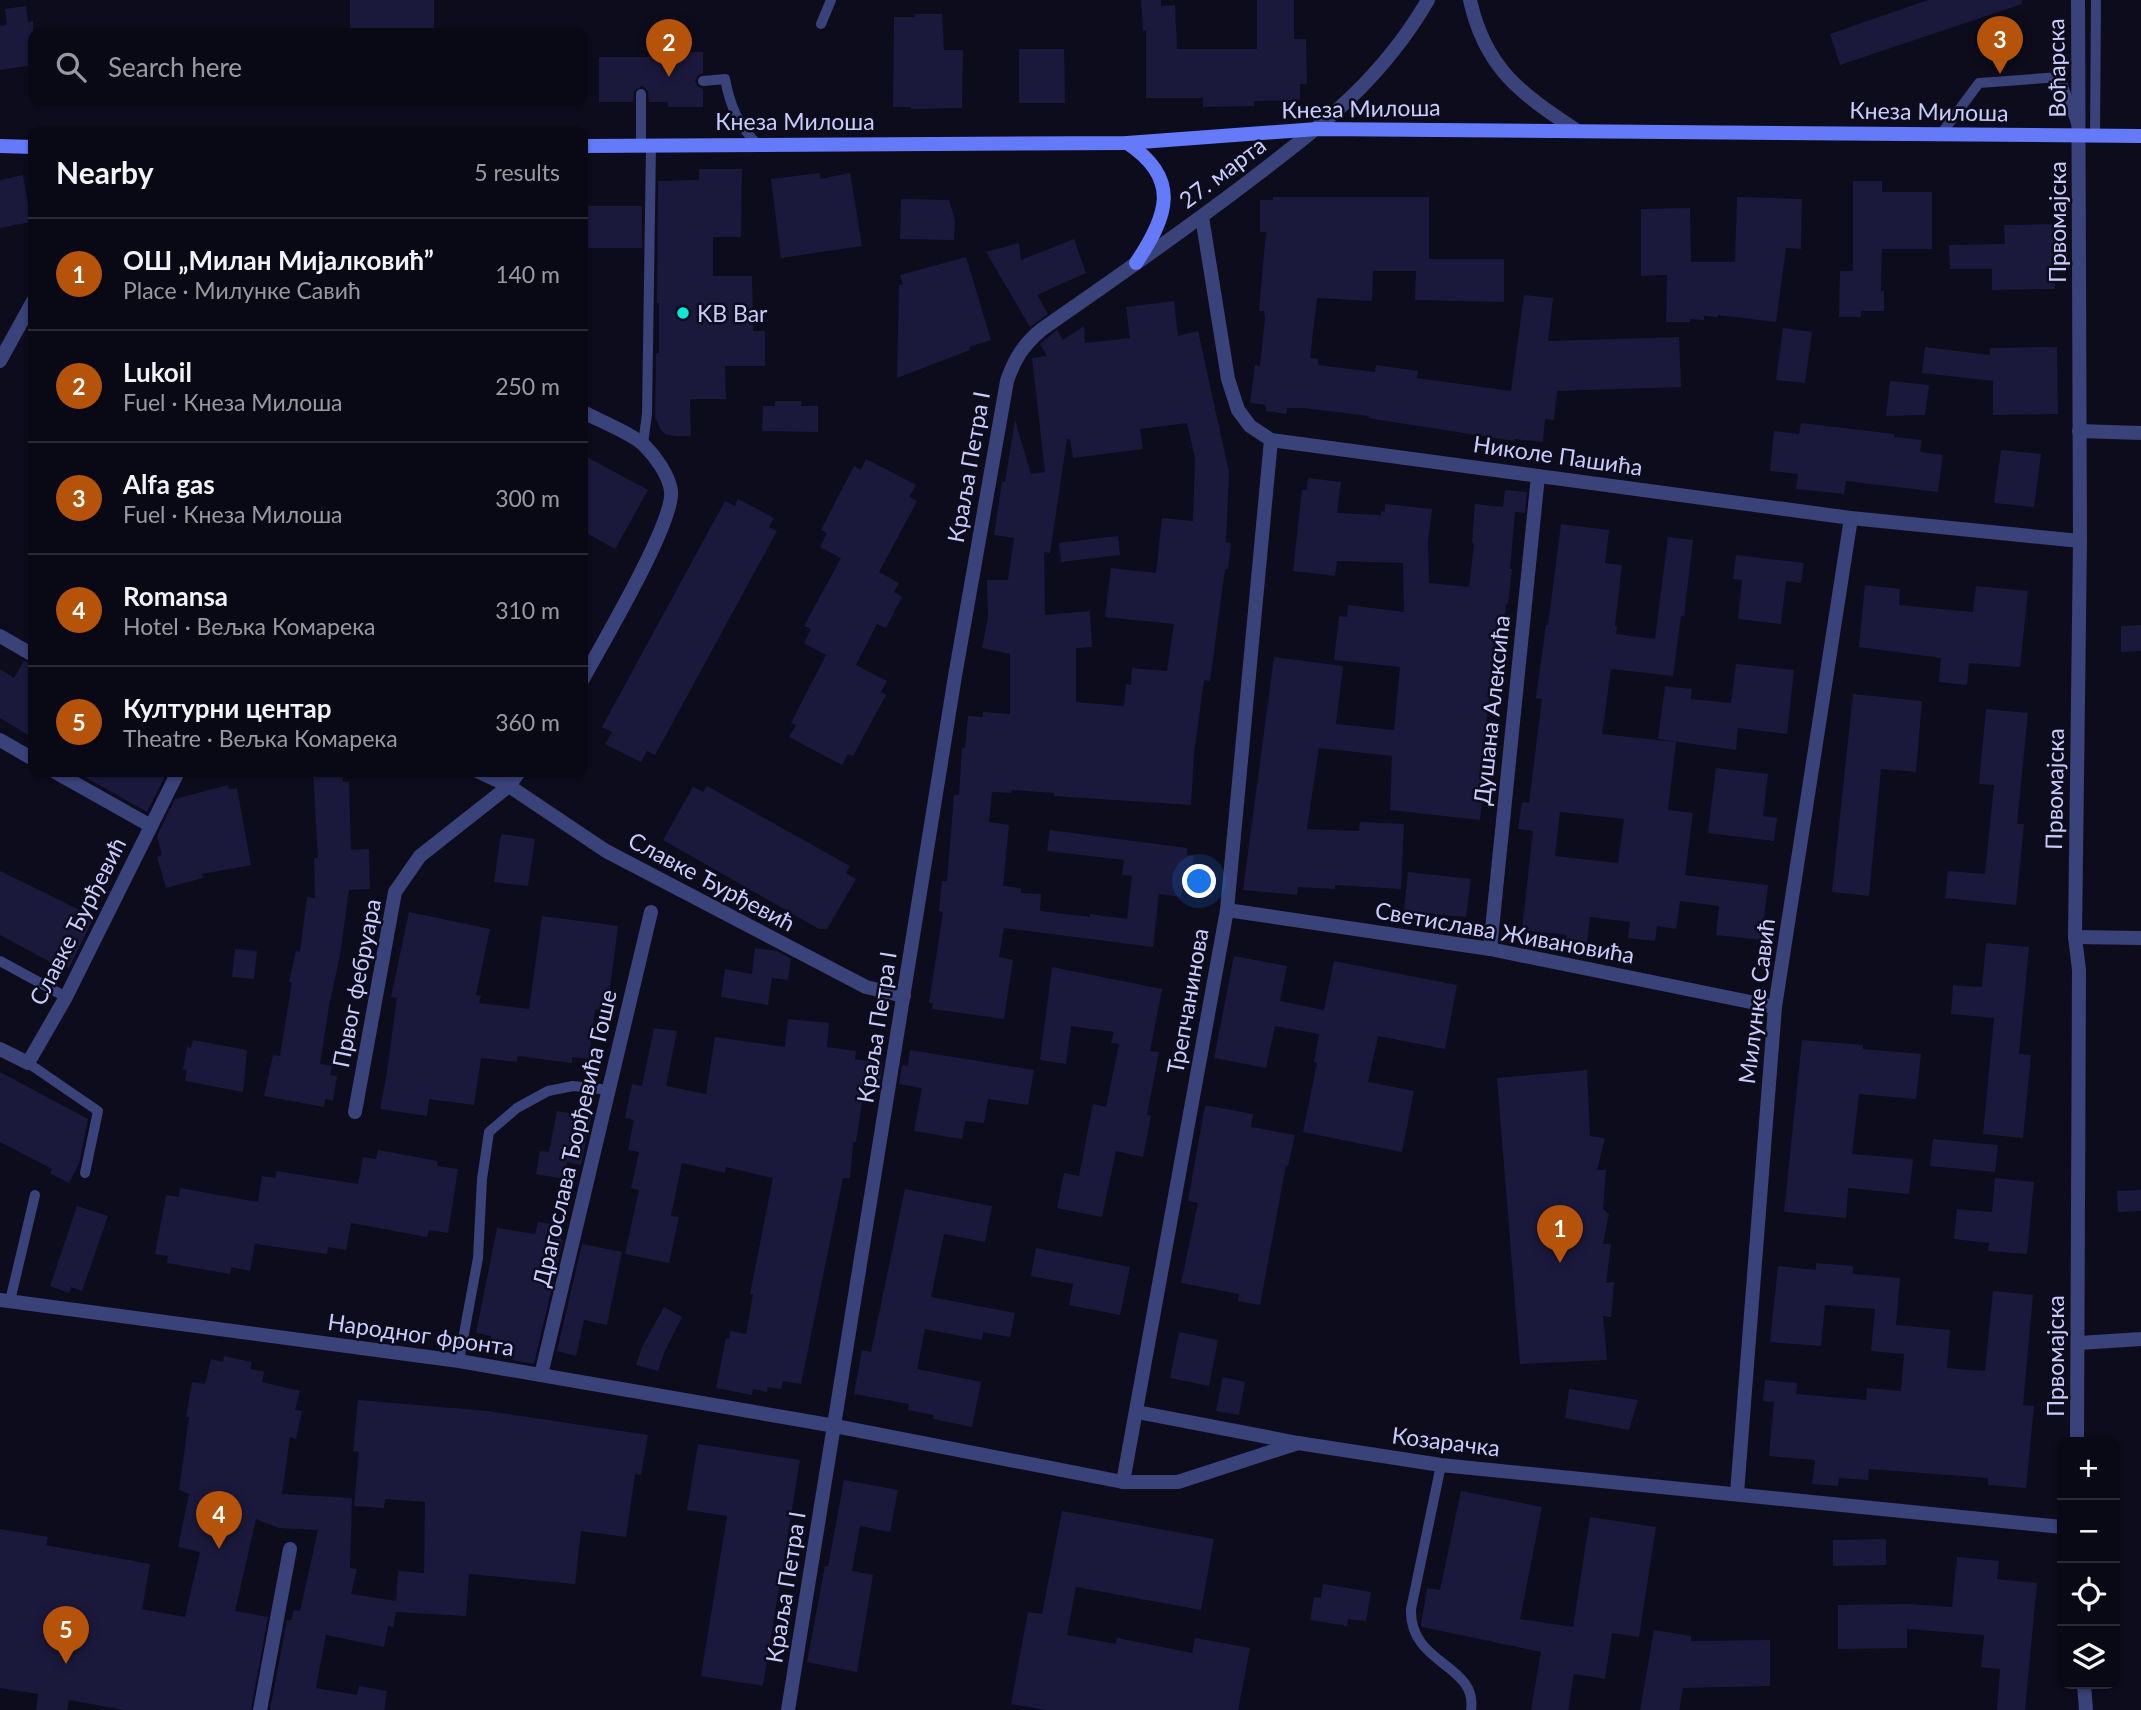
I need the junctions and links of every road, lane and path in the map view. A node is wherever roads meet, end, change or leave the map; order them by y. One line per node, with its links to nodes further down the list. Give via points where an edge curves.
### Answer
1 (831, 0): 6 (lane)
2 (1428, 0): 9 (street, 27. марта, via 1384,65)
3 (1470, 0): 10 (street, via 1479,34 1496,64 1533,101)
4 (2078, 0): 12 (street, Воћарска)
5 (2096, 0): 13 (lane)
6 (821, 24)
7 (703, 81): 16 (lane, via 724,79 740,125)
8 (641, 94): 19 (lane)
9 (1317, 129): 10 (main road, Кнеза Милоша); 15 (main road, Кнеза Милоша); 21 (street, 27. марта)
10 (1576, 130): 11 (main road, Кнеза Милоша)
11 (1941, 134): 12 (main road, Кнеза Милоша); 12 (lane, via 1979,83 2060,78)
12 (2080, 135): 13 (main road, Кнеза Милоша); 27 (street, Првомајска)
13 (2095, 136): 14 (main road, Кнеза Милоша)
14 (2141, 136)
15 (1126, 143): 16 (main road, Кнеза Милоша); 22 (main road, via 1154,169 1164,195 1159,225)
16 (757, 144): 19 (main road, Кнеза Милоша)
17 (0, 146): 20 (main road)
18 (588, 146): 19 (main road, Кнеза Милоша)
19 (646, 146): 30 (lane, via 647,414)
20 (28, 147)
21 (1202, 217): 22 (street, 27. марта); 29 (street, Николе Пашића, via 1228,379 1238,410 1250,426)
22 (1136, 264): 24 (street, 27. марта, via 1041,330)
23 (28, 310): 25 (street)
24 (1018, 354): 51 (street, Краља Петра I, via 1007,381 986,489)
25 (0, 361)
26 (588, 415): 30 (street)
27 (2079, 431): 28 (street); 33 (street, Првомајска)
28 (2141, 433)
29 (1272, 440): 31 (street, Николе Пашића); 45 (street, Трепчанинова)
30 (643, 444): 36 (street, via 663,470 671,492 668,507 654,546)
31 (1538, 476): 32 (street, Николе Пашића); 49 (street, Душана Алексића)
32 (1851, 518): 33 (street, Николе Пашића); 53 (street, Милунке Савић)
33 (2080, 541): 47 (street, Првомајска)
34 (0, 636): 35 (street)
35 (28, 652)
36 (588, 670)
37 (0, 740): 38 (street)
38 (28, 756)
39 (64, 777): 44 (street)
40 (176, 777): 44 (street, Славке Ђурђевић)
41 (490, 777): 43 (street, Славке Ђурђевић)
42 (515, 777): 43 (street)
43 (509, 786): 51 (street, Славке Ђурђевић, via 606,851 866,987); 57 (street, Првог фебруара, via 420,856 395,892)
44 (151, 826): 52 (street, Славке Ђурђевић)
45 (1227, 909): 49 (street, Светислава Живановића); 65 (street, Трепчанинова)
46 (651, 912): 56 (street, Драгослава Ђорђевића Гоше)
47 (2075, 937): 48 (street); 62 (street, Првомајска)
48 (2141, 937)
49 (1490, 949): 53 (street, Светислава Живановића)
50 (0, 961): 52 (lane)
51 (904, 996): 66 (street, Краља Петра I)
52 (66, 997): 55 (street, Славке Ђурђевић)
53 (1775, 1007): 71 (street, Милунке Савић)
54 (0, 1049): 55 (street)
55 (28, 1063): 58 (lane, via 98,1111)
56 (609, 1090): 63 (lane, via 573,1086 548,1091 517,1108 489,1132 478,1258); 64 (street, Драгослава Ђорђевића Гоше)
57 (355, 1112)
58 (85, 1173)
59 (35, 1195): 60 (lane)
60 (5, 1301): 63 (street, Народног фронта)
61 (2141, 1339): 62 (street)
62 (2078, 1343): 67 (street, Првомајска)
63 (459, 1361): 64 (street, Народног фронта)
64 (541, 1375): 66 (street, Народног фронта)
65 (1137, 1412): 68 (street); 70 (street, Трепчанинова)
66 (835, 1426): 70 (street, Козарачка); 76 (street, Краља Петра I)
67 (2077, 1437)
68 (1298, 1443): 69 (street, Козарачка); 70 (street, Козарачка, via 1178,1482)
69 (1441, 1465): 71 (street, Козарачка); 77 (lane, via 1410,1625 1430,1654 1467,1682 1473,1698)
70 (1123, 1482)
71 (1737, 1493): 72 (street, Козарачка)
72 (2057, 1526)
73 (290, 1549): 75 (street)
74 (2084, 1689): 78 (street)
75 (260, 1710)
76 (788, 1710)
77 (1471, 1710)
78 (2085, 1710)

